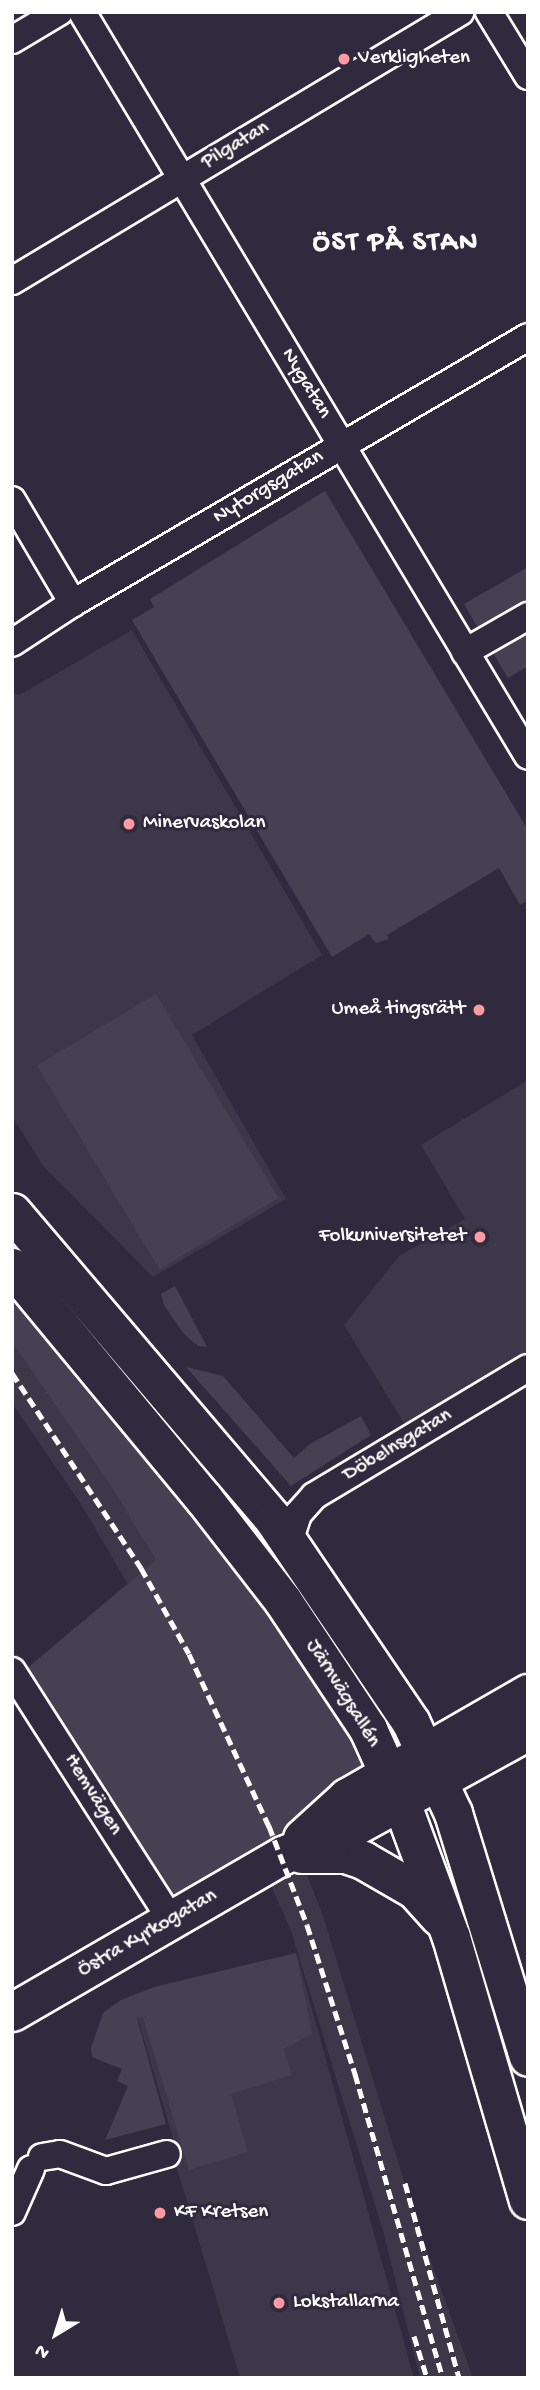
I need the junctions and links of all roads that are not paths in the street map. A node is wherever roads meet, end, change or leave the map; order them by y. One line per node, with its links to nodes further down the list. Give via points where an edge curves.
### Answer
1 (59, 12): 5 (street)
2 (82, 12): 7 (street, Nygatan)
3 (460, 12): 7 (street, Pilgatan)
4 (489, 12): 6 (street)
5 (12, 40)
6 (528, 76)
7 (181, 178): 8 (street, Pilgatan); 10 (street, Nygatan)
8 (12, 281)
9 (528, 337): 10 (street, Nytorgsgatan)
10 (342, 445): 12 (street, Nytorgsgatan); 15 (street, Nygatan)
11 (12, 499): 12 (street)
12 (74, 603): 14 (street, Nytorgsgatan)
13 (528, 616): 15 (street)
14 (12, 643)
15 (466, 652): 16 (street, Nygatan)
16 (528, 756)
17 (12, 1213): 20 (main road, Järnvägsallén)
18 (12, 1267): 26 (main road, Järnvägsallén, via 283,1601 368,1728)
19 (528, 1368): 20 (street, Döbelnsgatan, via 305,1503)
20 (289, 1542): 25 (main road, Järnvägsallén, via 389,1688)
21 (12, 1671): 23 (street, Hemvägen)
22 (528, 1693): 25 (main road, Östra Kyrkogatan)
23 (21, 1701): 28 (street, Hemvägen)
24 (528, 1731): 25 (main road, Östra Kyrkogatan)
25 (433, 1767): 26 (main road, Östra Kyrkogatan); 31 (main road, Järnvägsallén, via 453,1813)
26 (395, 1787): 27 (main road, Östra Kyrkogatan, via 347,1797); 29 (main road, Järnvägsallén)
27 (283, 1855): 28 (main road, Östra Kyrkogatan); 29 (main road, via 345,1854 380,1868 415,1890)
28 (171, 1920): 30 (main road, Östra Kyrkogatan)
29 (451, 1937): 33 (main road, Järnvägsallén)
30 (12, 2012)
31 (528, 2057)
32 (167, 2154): 34 (street, via 106,2171 60,2154 36,2163)
33 (528, 2200)
34 (12, 2211)

